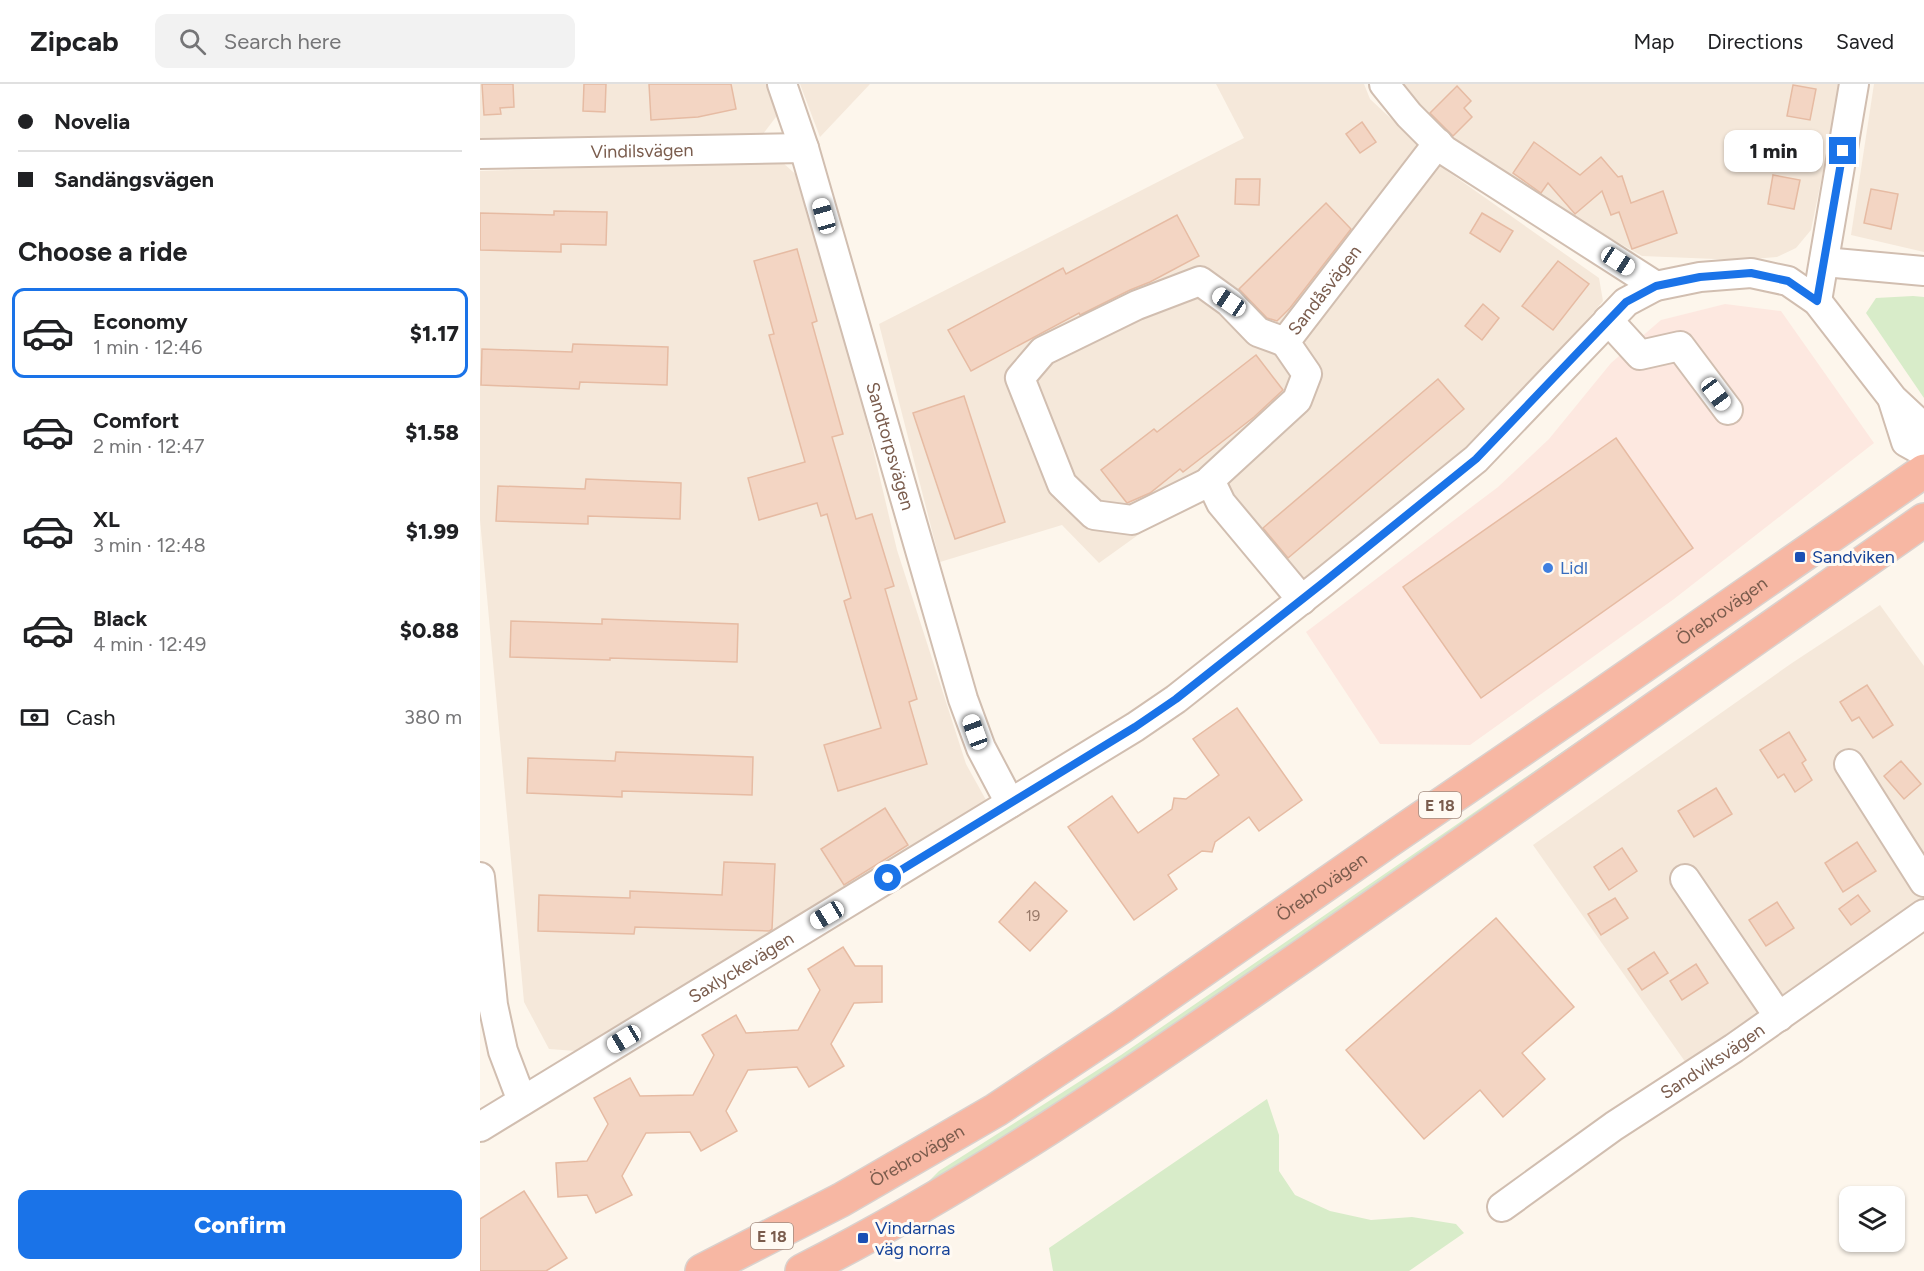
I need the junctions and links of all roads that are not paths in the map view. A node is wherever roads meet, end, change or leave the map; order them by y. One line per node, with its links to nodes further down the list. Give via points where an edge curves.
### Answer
1 (782, 84): 5 (street, Sandtorpsvägen)
2 (1384, 84): 4 (street, via 1408,115)
3 (1854, 84): 7 (street)
4 (1438, 143): 9 (street); 12 (street, Sandåsvägen)
5 (804, 148): 6 (street, Vindilsvägen); 22 (street, Sandtorpsvägen, via 963,699 981,748)
6 (480, 154)
7 (1824, 262): 8 (street); 10 (street)
8 (1924, 271)
9 (1656, 286): 10 (street, Saxlyckevägen, via 1751,273 1788,281); 11 (street, Saxlyckevägen, via 1626,302)
10 (1817, 301): 13 (street, Saxlyckevägen)
11 (1608, 320): 14 (street, via 1640,355 1680,346); 20 (street, Saxlyckevägen, via 1476,459)
12 (1285, 342): 18 (street, Sandåsvägen, via 1307,374 1297,400); 18 (street, via 1258,332 1229,302 1200,281 1137,305 1043,351 1020,378 1062,484 1094,515 1132,520)
13 (1893, 399): 15 (street); 16 (street, via 1906,442)
14 (1728, 410)
15 (1924, 428)
16 (1924, 452)
17 (1924, 471): 31 (highway, Örebrovägen / E 18, via 996,1110 841,1200)
18 (1211, 481): 20 (street, via 1221,503)
19 (1924, 520): 32 (highway, E 18, via 1176,1043 998,1159)
20 (1302, 600): 22 (street, Saxlyckevägen, via 1176,699)
21 (1849, 764): 25 (street)
22 (1011, 803): 28 (street, Saxlyckevägen)
23 (480, 877): 28 (street, via 493,1005 503,1051)
24 (1685, 879): 27 (street)
25 (1924, 882)
26 (1924, 914): 27 (street, Sandviksvägen)
27 (1779, 1017): 30 (street, Sandviksvägen, via 1614,1126)
28 (522, 1101): 29 (street, Saxlyckevägen)
29 (480, 1127)
30 (1502, 1207)
31 (702, 1271)
32 (802, 1271)

